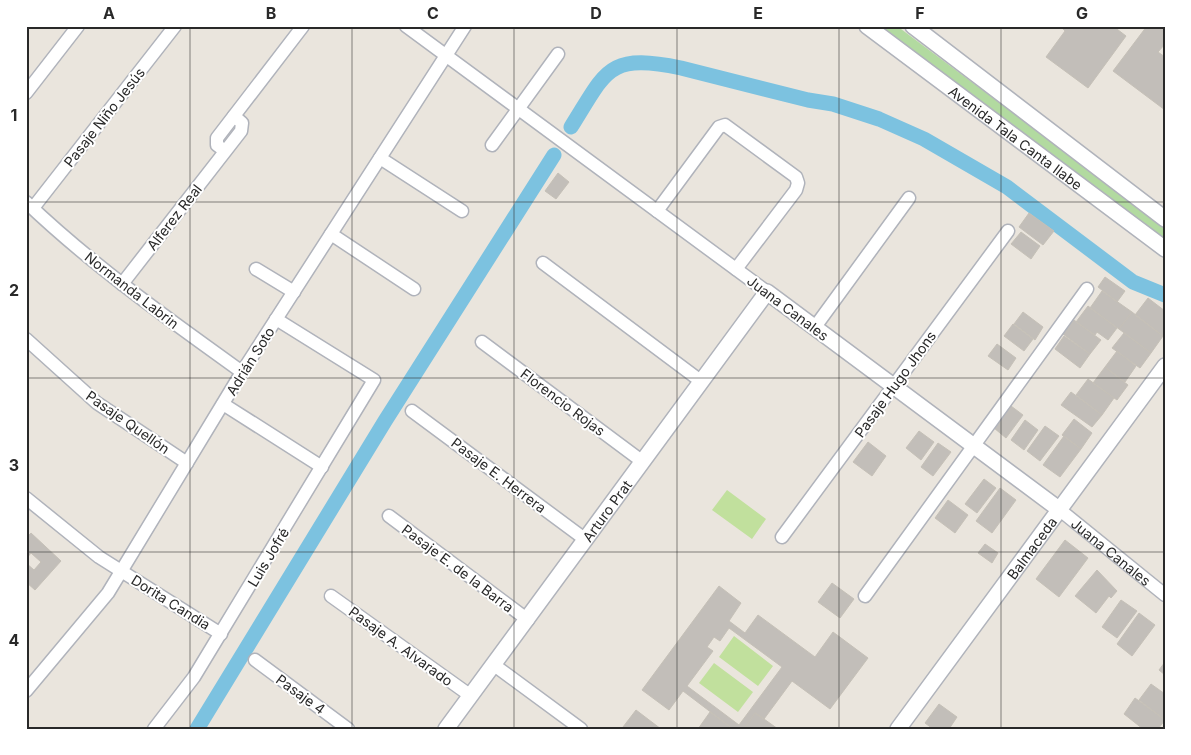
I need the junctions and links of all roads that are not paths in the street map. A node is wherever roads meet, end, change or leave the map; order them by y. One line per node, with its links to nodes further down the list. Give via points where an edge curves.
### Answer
1 (78, 26): 10 (street)
2 (174, 26): 15 (street, Pasaje Niño Jesús)
3 (303, 26): 25 (street, Alferez Real, via 216,140 225,151)
4 (406, 26): 9 (street, Juana Canales)
5 (465, 26): 9 (street, Adrián Soto)
6 (867, 26): 21 (street, Avenida Tala Canta Ilabe)
7 (913, 26): 18 (street, Avenida Tala Canta Ilabe)
8 (558, 54): 11 (street)
9 (446, 56): 11 (street, Juana Canales); 13 (street, Adrián Soto)
10 (29, 85)
11 (518, 109): 12 (street); 17 (street, Juana Canales)
12 (492, 145)
13 (380, 158): 16 (street); 20 (street, Adrián Soto)
14 (909, 198): 31 (street)
15 (29, 205): 25 (street, Normanda Labrin)
16 (462, 211)
17 (657, 211): 24 (street, Juana Canales); 24 (street, via 719,127 725,125 796,177 796,190)
18 (1165, 219)
19 (1008, 231): 37 (street, Pasaje Hugo Jhons)
20 (331, 234): 26 (street); 28 (street, Adrián Soto)
21 (1165, 249)
22 (543, 263): 36 (street)
23 (256, 269): 28 (street)
24 (736, 269): 29 (street, Juana Canales)
25 (122, 284): 35 (street, Normanda Labrin)
26 (414, 288)
27 (1087, 289): 40 (street)
28 (294, 292): 30 (street, Adrián Soto)
29 (767, 292): 31 (street, Juana Canales); 36 (street, Arturo Prat)
30 (276, 319): 35 (street, Adrián Soto); 43 (street, Luis Jofré, via 374,380)
31 (815, 328): 37 (street, Juana Canales)
32 (26, 339): 42 (street, Pasaje Quellón, via 96,403)
33 (482, 342): 41 (street, Florencio Rojas)
34 (1165, 366): 45 (street, Balmaceda)
35 (242, 372): 38 (street, Adrián Soto)
36 (702, 382): 41 (street, Arturo Prat)
37 (893, 386): 40 (street, Juana Canales); 47 (street, Pasaje Hugo Jhons)
38 (223, 404): 42 (street, Adrián Soto); 43 (street)
39 (412, 411): 48 (street, Pasaje E. Herrera)
40 (974, 446): 45 (street, Juana Canales); 52 (street)
41 (643, 462): 48 (street, Arturo Prat)
42 (187, 463): 49 (street, Adrián Soto)
43 (322, 467): 54 (street, Luis Jofré)
44 (26, 498): 49 (street, Dorita Candia, via 78,541)
45 (1060, 510): 50 (street, Juana Canales); 63 (street, Balmaceda)
46 (388, 516): 53 (street, Pasaje E. de la Barra)
47 (782, 537)
48 (586, 540): 53 (street, Arturo Prat)
49 (122, 571): 54 (street, Dorita Candia); 57 (street, Adrián Soto, via 87,621)
50 (1165, 595)
51 (331, 596): 58 (street, Pasaje A. Alvarado)
52 (865, 596)
53 (528, 620): 56 (street, Arturo Prat)
54 (221, 634): 59 (street, Luis Jofré, via 194,677)
55 (255, 660): 60 (street, Pasaje 4)
56 (494, 665): 58 (street, Arturo Prat); 62 (street)
57 (26, 691)
58 (471, 696): 61 (street, Arturo Prat)
59 (154, 729)
60 (348, 729)
61 (446, 729)
62 (581, 729)
63 (898, 729)

